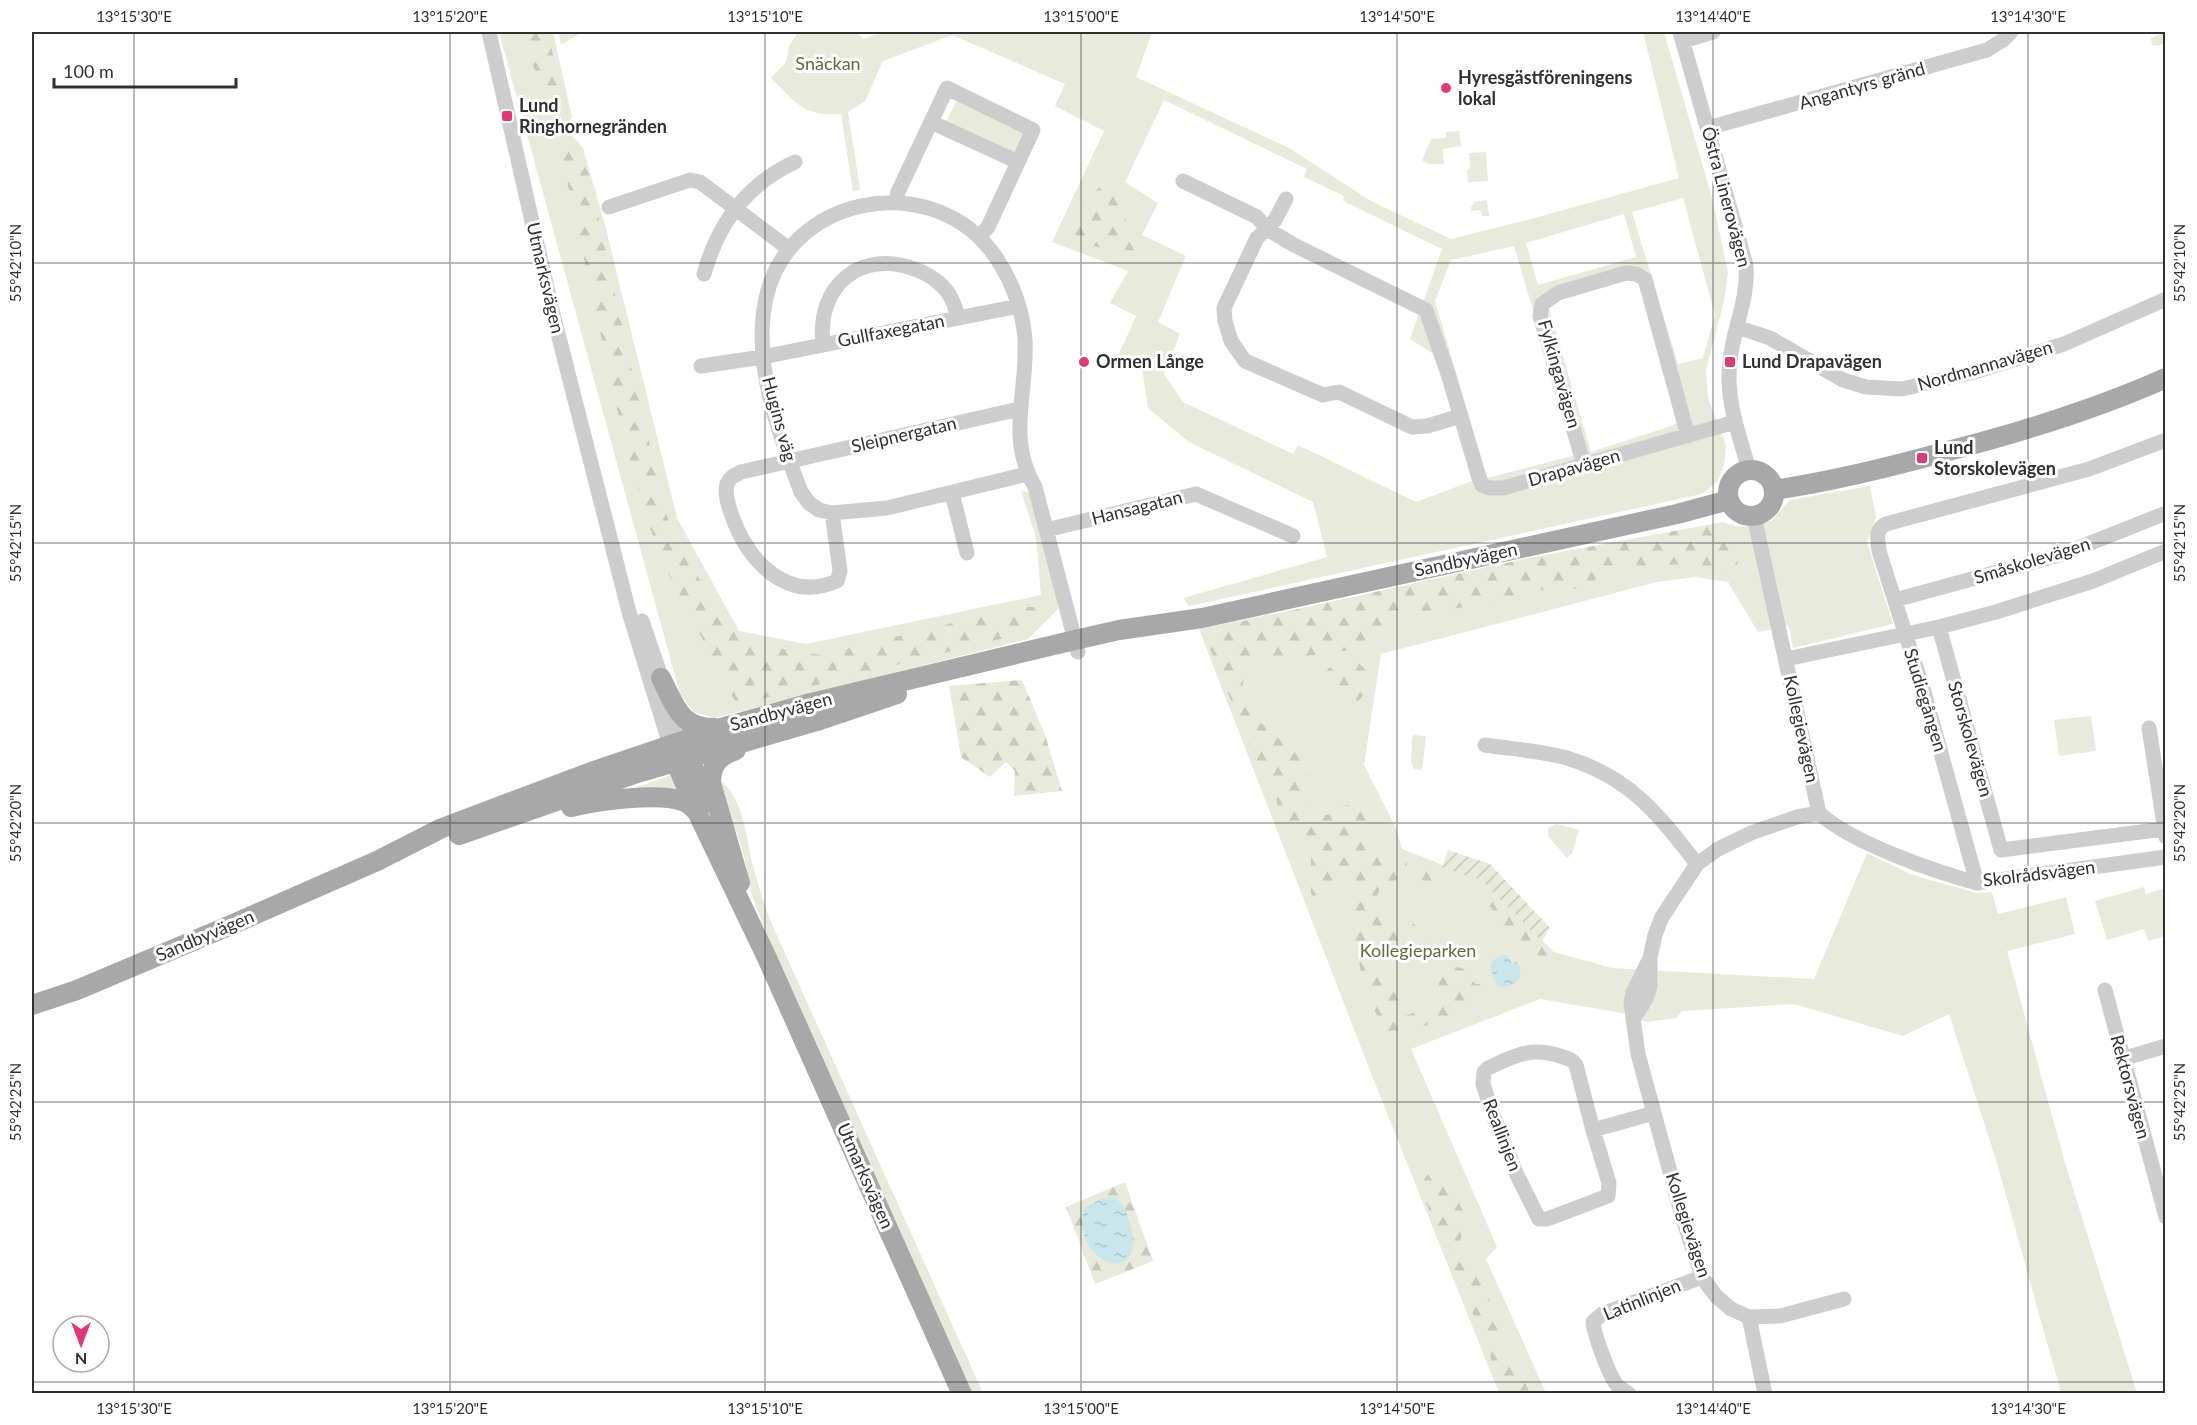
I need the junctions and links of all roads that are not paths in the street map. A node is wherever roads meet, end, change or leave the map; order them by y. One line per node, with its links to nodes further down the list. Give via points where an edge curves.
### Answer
1 (489, 32): 41 (street, Utmarksvägen, via 553,314)
2 (1713, 32): 4 (street)
3 (2011, 32): 6 (street, Angantyrs gränd, via 1979,53)
4 (1681, 36): 6 (street, Östra Linerovägen)
5 (931, 122): 8 (street); 8 (street, via 947,88 1033,130); 11 (street)
6 (1708, 128): 21 (street, Östra Linerovägen, via 1746,265)
7 (795, 162): 13 (street, via 757,185)
8 (1018, 162): 15 (street, via 988,228)
9 (1183, 181): 14 (street, Drapavägen, via 1257,217)
10 (1286, 199): 14 (street)
11 (896, 202): 15 (street, Hugins väg, via 929,208); 16 (street, Hugins väg, via 860,205 827,218)
12 (609, 207): 13 (street, via 690,180 700,182)
13 (737, 208): 16 (street); 17 (street, via 719,233)
14 (1267, 229): 27 (street, Drapavägen, via 1426,310); 27 (street, via 1257,238 1224,308 1231,341 1245,360 1323,395 1339,392 1412,427)
15 (979, 237): 19 (street, Hugins väg, via 1003,268)
16 (789, 249): 23 (street, Hugins väg, via 766,296)
17 (704, 274)
18 (2166, 299): 21 (street, Nordmannavägen, via 2064,344 1902,389 1866,387 1843,380 1770,338)
19 (1018, 306): 20 (street, Gullfaxegatan); 26 (street, Hugins väg, via 1025,339)
20 (958, 317): 22 (street, Gullfaxegatan); 22 (street, via 952,299 927,274 901,265 874,265 844,279 829,297 824,311)
21 (1737, 327): 28 (street, Östra Linerovägen, via 1729,370)
22 (823, 345): 23 (street, Gullfaxegatan)
23 (763, 357): 24 (street, Gullfaxegatan); 31 (street, Hugins väg, via 770,400)
24 (701, 366)
25 (2166, 378): 35 (main road, via 2000,438 1834,481)
26 (1019, 409): 31 (street, Sleipnergatan); 34 (street, Hugins väg)
27 (1461, 416): 32 (street, Drapavägen, via 1482,485 1503,488)
28 (1735, 422): 29 (street, Drapavägen); 33 (street, Östra Linerovägen)
29 (1688, 436): 32 (street, Drapavägen); 32 (street, Fylkingavägen, via 1645,279 1626,273 1558,293 1542,304 1540,316)
30 (2166, 440): 46 (street, via 2089,469 1880,527 1878,542)
31 (789, 461): 38 (street, Hugins väg, via 809,503); 38 (street, Sleipnergatan, via 741,472 727,485 736,526 760,563 788,584 818,587 837,581 840,572)
32 (1584, 465)
33 (1749, 470): 35 (main road, via 1764,474); 37 (main road, via 1732,479)
34 (1027, 474): 36 (street); 42 (street, Hugins väg, via 1035,487)
35 (1774, 490): 40 (main road, via 1768,508)
36 (952, 493): 38 (street, via 887,508); 45 (street)
37 (1729, 500): 40 (main road, via 1739,513); 49 (main road, Sandbyvägen)
38 (832, 513)
39 (2166, 513): 46 (street, Småskolevägen, via 2063,554)
40 (1754, 516): 50 (street, Kollegievägen)
41 (608, 522): 51 (street, Utmarksvägen); 56 (street, Utmarksvägen, via 629,612)
42 (1046, 530): 43 (street, Hansagatan, via 1196,494); 49 (street, Hugins väg)
43 (1293, 536)
44 (2166, 551): 47 (street, Småskolevägen, via 2093,581)
45 (967, 553)
46 (1895, 600): 48 (street)
47 (1939, 627): 48 (street, Småskolevägen); 61 (street, Storskolevägen)
48 (1906, 635): 50 (street, Studiegången); 65 (street, Studiegången)
49 (1076, 646): 52 (main road, Sandbyvägen, via 943,681); 53 (main road, Sandbyvägen, via 811,703)
50 (1786, 659): 58 (street, Kollegievägen)
51 (661, 678): 53 (main road, via 686,721 695,726); 56 (street, Utmarksvägen)
52 (817, 721): 56 (main road, Sandbyvägen); 66 (main road, via 729,752 711,769 713,795)
53 (721, 728): 56 (main road, Sandbyvägen)
54 (2149, 728): 59 (street)
55 (1485, 745): 64 (street, via 1566,758 1605,774 1641,798)
56 (679, 751): 57 (main road, Utmarksvägen); 60 (main road, Sandbyvägen); 63 (main road, Sandbyvägen, via 591,771 442,828); 66 (main road, Utmarksvägen)
57 (697, 812): 60 (main road, via 684,801 665,798 593,802); 67 (main road, Utmarksvägen)
58 (1819, 813): 64 (street, Kollegievägen, via 1751,833); 65 (street, Skolrådsvägen, via 1858,838 1947,875)
59 (2165, 833): 61 (street, Skolrådsvägen)
60 (444, 840): 63 (main road, Sandbyvägen)
61 (2001, 850)
62 (2166, 858): 65 (street, Skolrådsvägen)
63 (377, 861): 69 (main road, Sandbyvägen, via 99,981)
64 (1697, 864): 72 (street, Kollegievägen, via 1662,917 1650,958 1650,986 1634,1018 1638,1054)
65 (1977, 883)
66 (741, 885): 67 (main road, Utmarksvägen)
67 (767, 958): 78 (main road, Utmarksvägen)
68 (2105, 990): 71 (street, Rektorsvägen)
69 (32, 1005)
70 (2166, 1046): 71 (street)
71 (2122, 1059): 74 (street, Rektorsvägen)
72 (1654, 1113): 73 (street); 75 (street, Kollegievägen)
73 (1593, 1130): 73 (street, Reallinjen, via 1609,1183 1608,1196 1539,1219 1492,1112 1483,1084 1484,1072 1526,1052 1540,1051 1571,1059 1576,1065)
74 (2164, 1208)
75 (1702, 1276): 77 (street, Kollegievägen, via 1716,1296); 79 (street, Latinlinjen, via 1602,1314 1593,1322 1613,1378)
76 (1844, 1299): 77 (street, via 1780,1316)
77 (1749, 1317): 80 (street)
78 (962, 1394)
79 (1629, 1394)
80 (1765, 1394)

